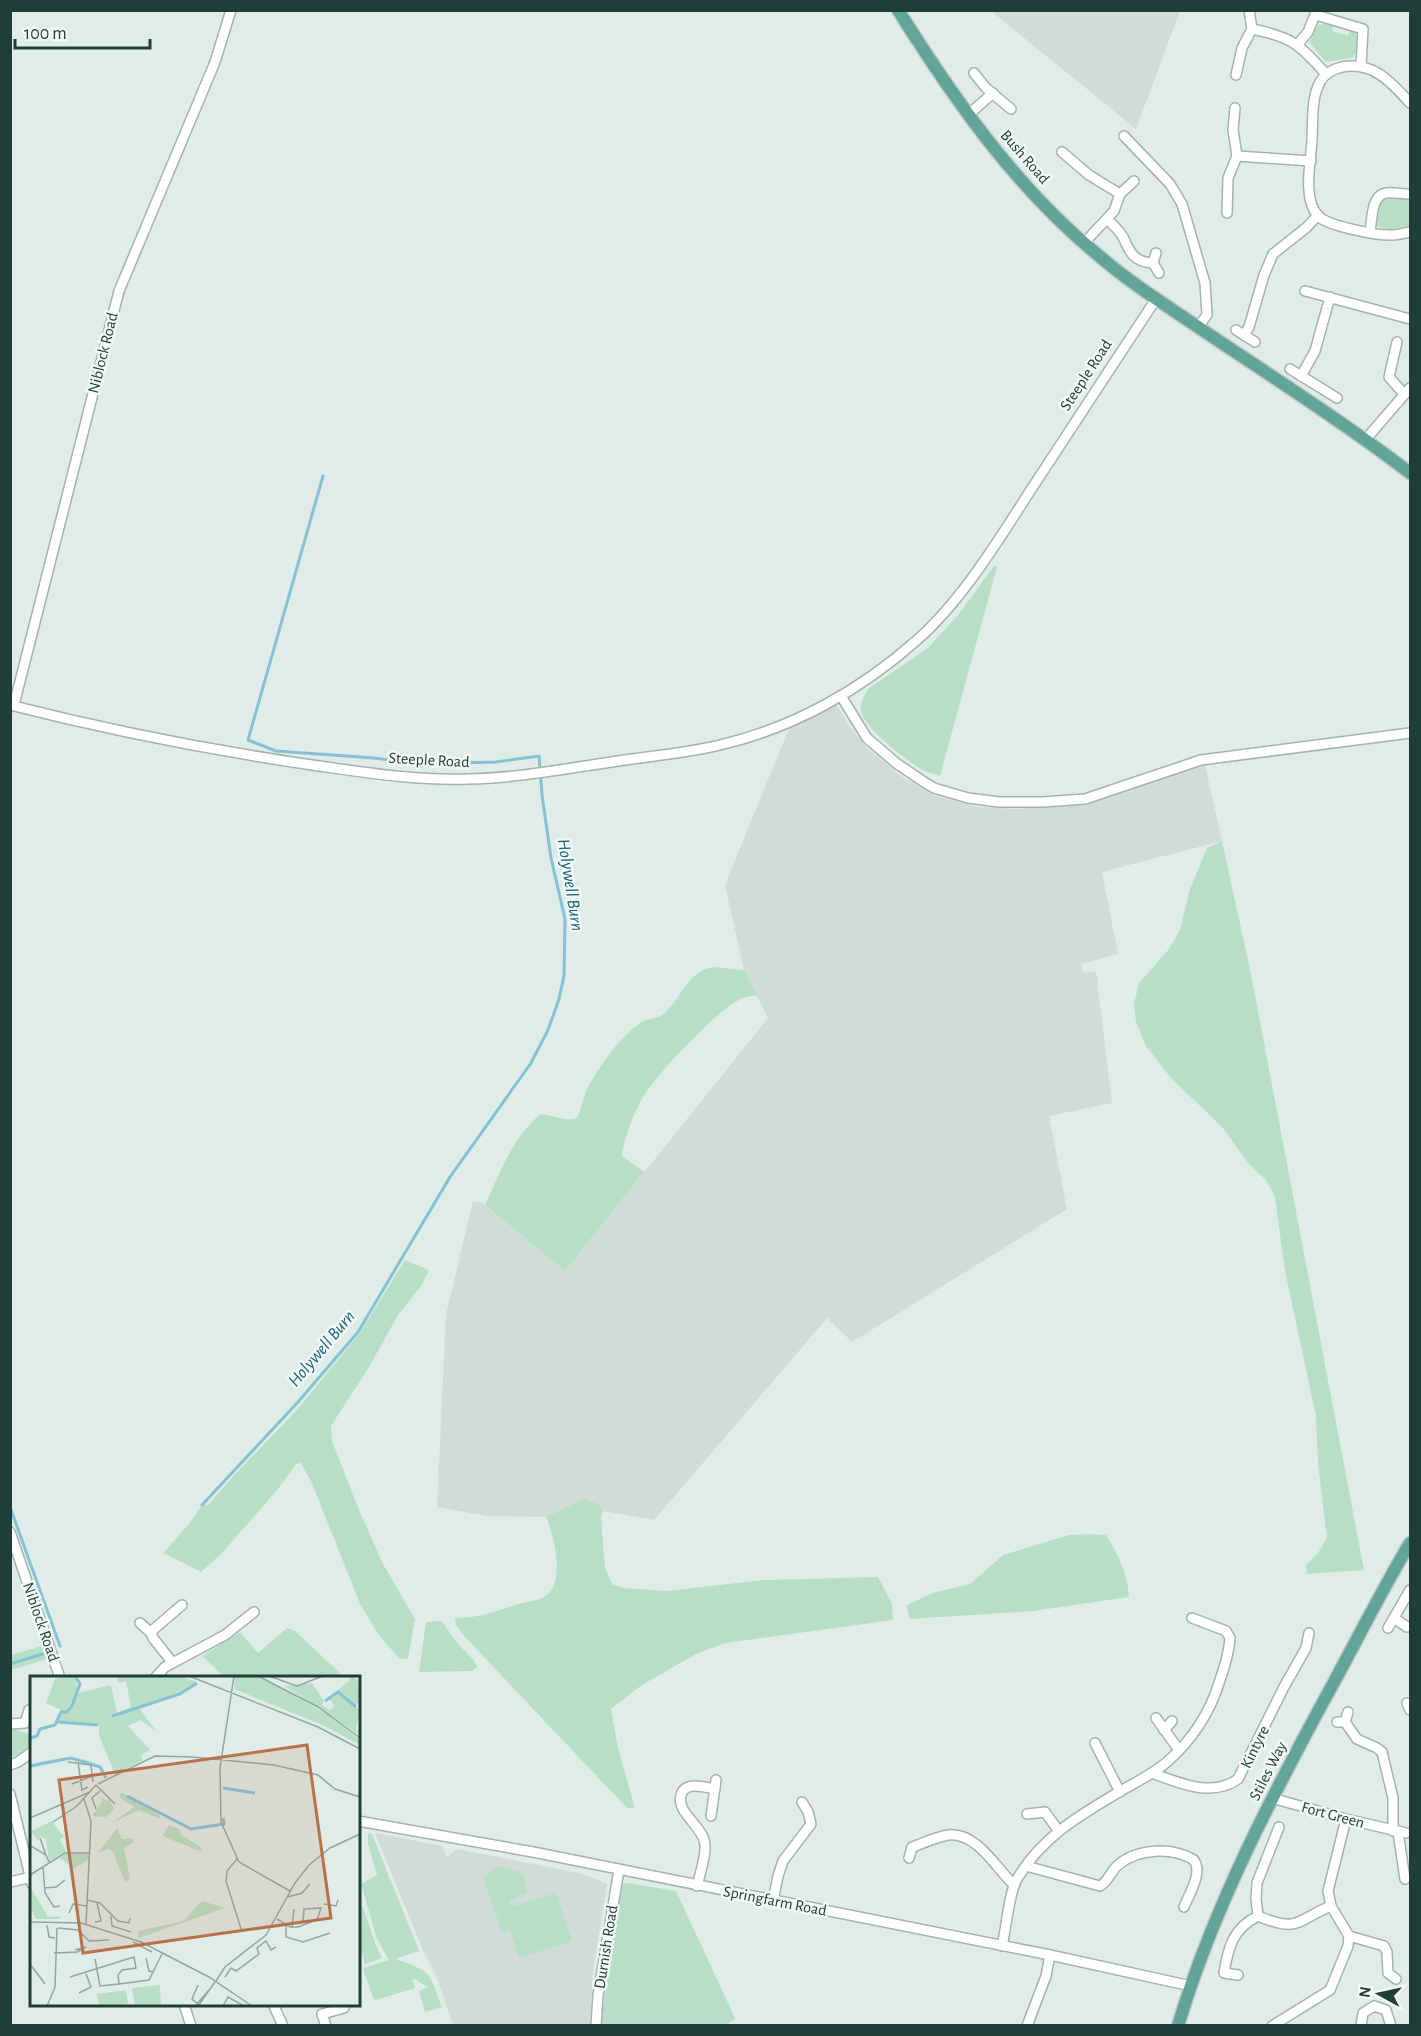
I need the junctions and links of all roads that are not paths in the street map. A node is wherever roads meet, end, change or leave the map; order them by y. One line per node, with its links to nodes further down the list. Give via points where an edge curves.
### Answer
1 (231, 10): 44 (street, Niblock Road, via 215,62 119,291)
2 (898, 10): 15 (main road, Bush Road)
3 (1249, 10): 5 (street)
4 (1316, 13): 6 (street); 7 (street, via 1363,29)
5 (1252, 29): 6 (street); 10 (street, via 1242,48)
6 (1298, 44): 9 (street)
7 (1361, 66): 9 (street, via 1342,67); 12 (street, via 1380,74)
8 (974, 74): 11 (street)
9 (1326, 74): 19 (street, via 1316,93)
10 (1236, 75)
11 (993, 93): 14 (street); 15 (street)
12 (1408, 96)
13 (1235, 108): 18 (street)
14 (1011, 109)
15 (968, 115): 28 (main road, Bush Road, via 1032,191)
16 (1124, 136): 34 (street, via 1170,184 1182,204 1206,283 1207,315)
17 (1062, 152): 21 (street)
18 (1237, 156): 19 (street); 23 (street, via 1228,178)
19 (1311, 161): 24 (street, via 1311,197)
20 (1134, 181): 21 (street)
21 (1120, 194): 25 (street)
22 (1410, 194): 26 (street, via 1378,196)
23 (1227, 213)
24 (1318, 215): 26 (street, via 1338,225); 35 (street, via 1273,255 1263,275 1249,327 1240,332)
25 (1107, 219): 28 (street); 29 (street, via 1122,235 1130,254 1138,261 1155,258)
26 (1370, 232): 27 (street)
27 (1410, 232)
28 (1084, 243): 32 (main road, Bush Road)
29 (1159, 273)
30 (1305, 291): 31 (street)
31 (1330, 297): 33 (street); 38 (street, via 1315,351)
32 (1156, 299): 34 (main road); 43 (street, Steeple Road, via 974,573 945,610 918,640)
33 (1410, 319)
34 (1198, 327): 41 (main road)
35 (1255, 342)
36 (1397, 342): 39 (street, via 1389,377)
37 (1290, 369): 38 (street)
38 (1301, 376): 40 (street)
39 (1407, 391): 41 (street)
40 (1337, 398)
41 (1366, 439): 42 (main road)
42 (1410, 473)
43 (841, 696): 44 (street, Steeple Road, via 804,716 723,745 538,773 444,779 260,757); 45 (street, via 867,738 915,776 934,788 999,802 1085,799 1201,760)
44 (11, 705)
45 (1410, 733)
46 (10, 1532): 63 (street, Niblock Road)
47 (1410, 1543): 81 (main road, Stiles Way)
48 (1410, 1590): 52 (street)
49 (182, 1605): 58 (street)
50 (254, 1612): 62 (street, via 242,1615 217,1640)
51 (1192, 1618): 54 (street)
52 (1394, 1618): 56 (street); 57 (street)
53 (140, 1623): 58 (street)
54 (1206, 1623): 59 (street); 60 (street)
55 (1235, 1624): 60 (street)
56 (1407, 1627)
57 (1388, 1628)
58 (151, 1633): 62 (street)
59 (1202, 1633)
60 (1227, 1633): 72 (street, via 1228,1651 1213,1701 1198,1729)
61 (1309, 1634): 78 (street, Kintyre, via 1306,1648 1239,1779 1219,1787 1199,1788)
62 (172, 1662): 64 (street)
63 (60, 1676)
64 (156, 1676)
65 (29, 1710): 69 (street, via 25,1724)
66 (1348, 1712): 89 (street, via 1341,1722 1357,1739 1382,1752)
67 (1156, 1718): 70 (street)
68 (1172, 1721): 70 (street)
69 (10, 1724)
70 (1164, 1730): 72 (street)
71 (1095, 1743): 75 (street)
72 (1179, 1750): 78 (street)
73 (30, 1753): 76 (street)
74 (30, 1762): 76 (street)
75 (1104, 1762): 77 (street); 79 (street)
76 (14, 1763)
77 (1093, 1768)
78 (1152, 1773): 79 (street)
79 (1120, 1792): 88 (street)
80 (10, 1794): 93 (street)
81 (1272, 1798): 85 (street, Fort Green); 108 (main road, Stiles Way)
82 (802, 1802): 99 (street, via 811,1824 783,1861)
83 (1027, 1814): 88 (street, via 1045,1812)
84 (711, 1816): 98 (street, via 715,1784 683,1791 682,1807 705,1844)
85 (1346, 1819): 89 (street, Fort Green); 100 (street, via 1329,1880)
86 (360, 1821): 92 (street, Springfarm Road)
87 (1279, 1827): 102 (street, via 1257,1883)
88 (1058, 1830): 91 (street)
89 (1399, 1832): 94 (street)
90 (909, 1858): 97 (street, via 912,1847 959,1836 980,1848)
91 (1026, 1866): 97 (street); 101 (street, via 1100,1886 1125,1861 1142,1854 1158,1851 1182,1855 1194,1860 1198,1868)
92 (619, 1870): 98 (street, Springfarm Road); 115 (street, Durnish Road)
93 (30, 1876)
94 (1405, 1879)
95 (30, 1880): 96 (street)
96 (10, 1882)
97 (1014, 1885): 104 (street)
98 (697, 1886): 99 (street, Springfarm Road)
99 (773, 1900): 104 (street, Springfarm Road)
100 (1331, 1906): 102 (street, via 1289,1926); 103 (street)
101 (1184, 1907)
102 (1258, 1916): 106 (street, via 1239,1930 1228,1948 1224,1973)
103 (1349, 1936): 107 (street, via 1384,1946 1388,1972); 118 (street, via 1330,1990)
104 (1002, 1946): 105 (street, Springfarm Road)
105 (1050, 1955): 108 (street, Springfarm Road); 116 (street)
106 (1238, 1975)
107 (1396, 1979)
108 (1191, 1986): 117 (main road, Stiles Way)
109 (185, 2006): 112 (street)
110 (274, 2006): 113 (street)
111 (344, 2008): 114 (street, via 322,2014)
112 (191, 2025)
113 (283, 2025)
114 (326, 2025)
115 (596, 2025)
116 (1027, 2025)
117 (1178, 2025)
118 (1272, 2025)
119 (1361, 2025): 120 (street, via 1363,2013 1374,2006 1386,2010)
120 (1392, 2025)

